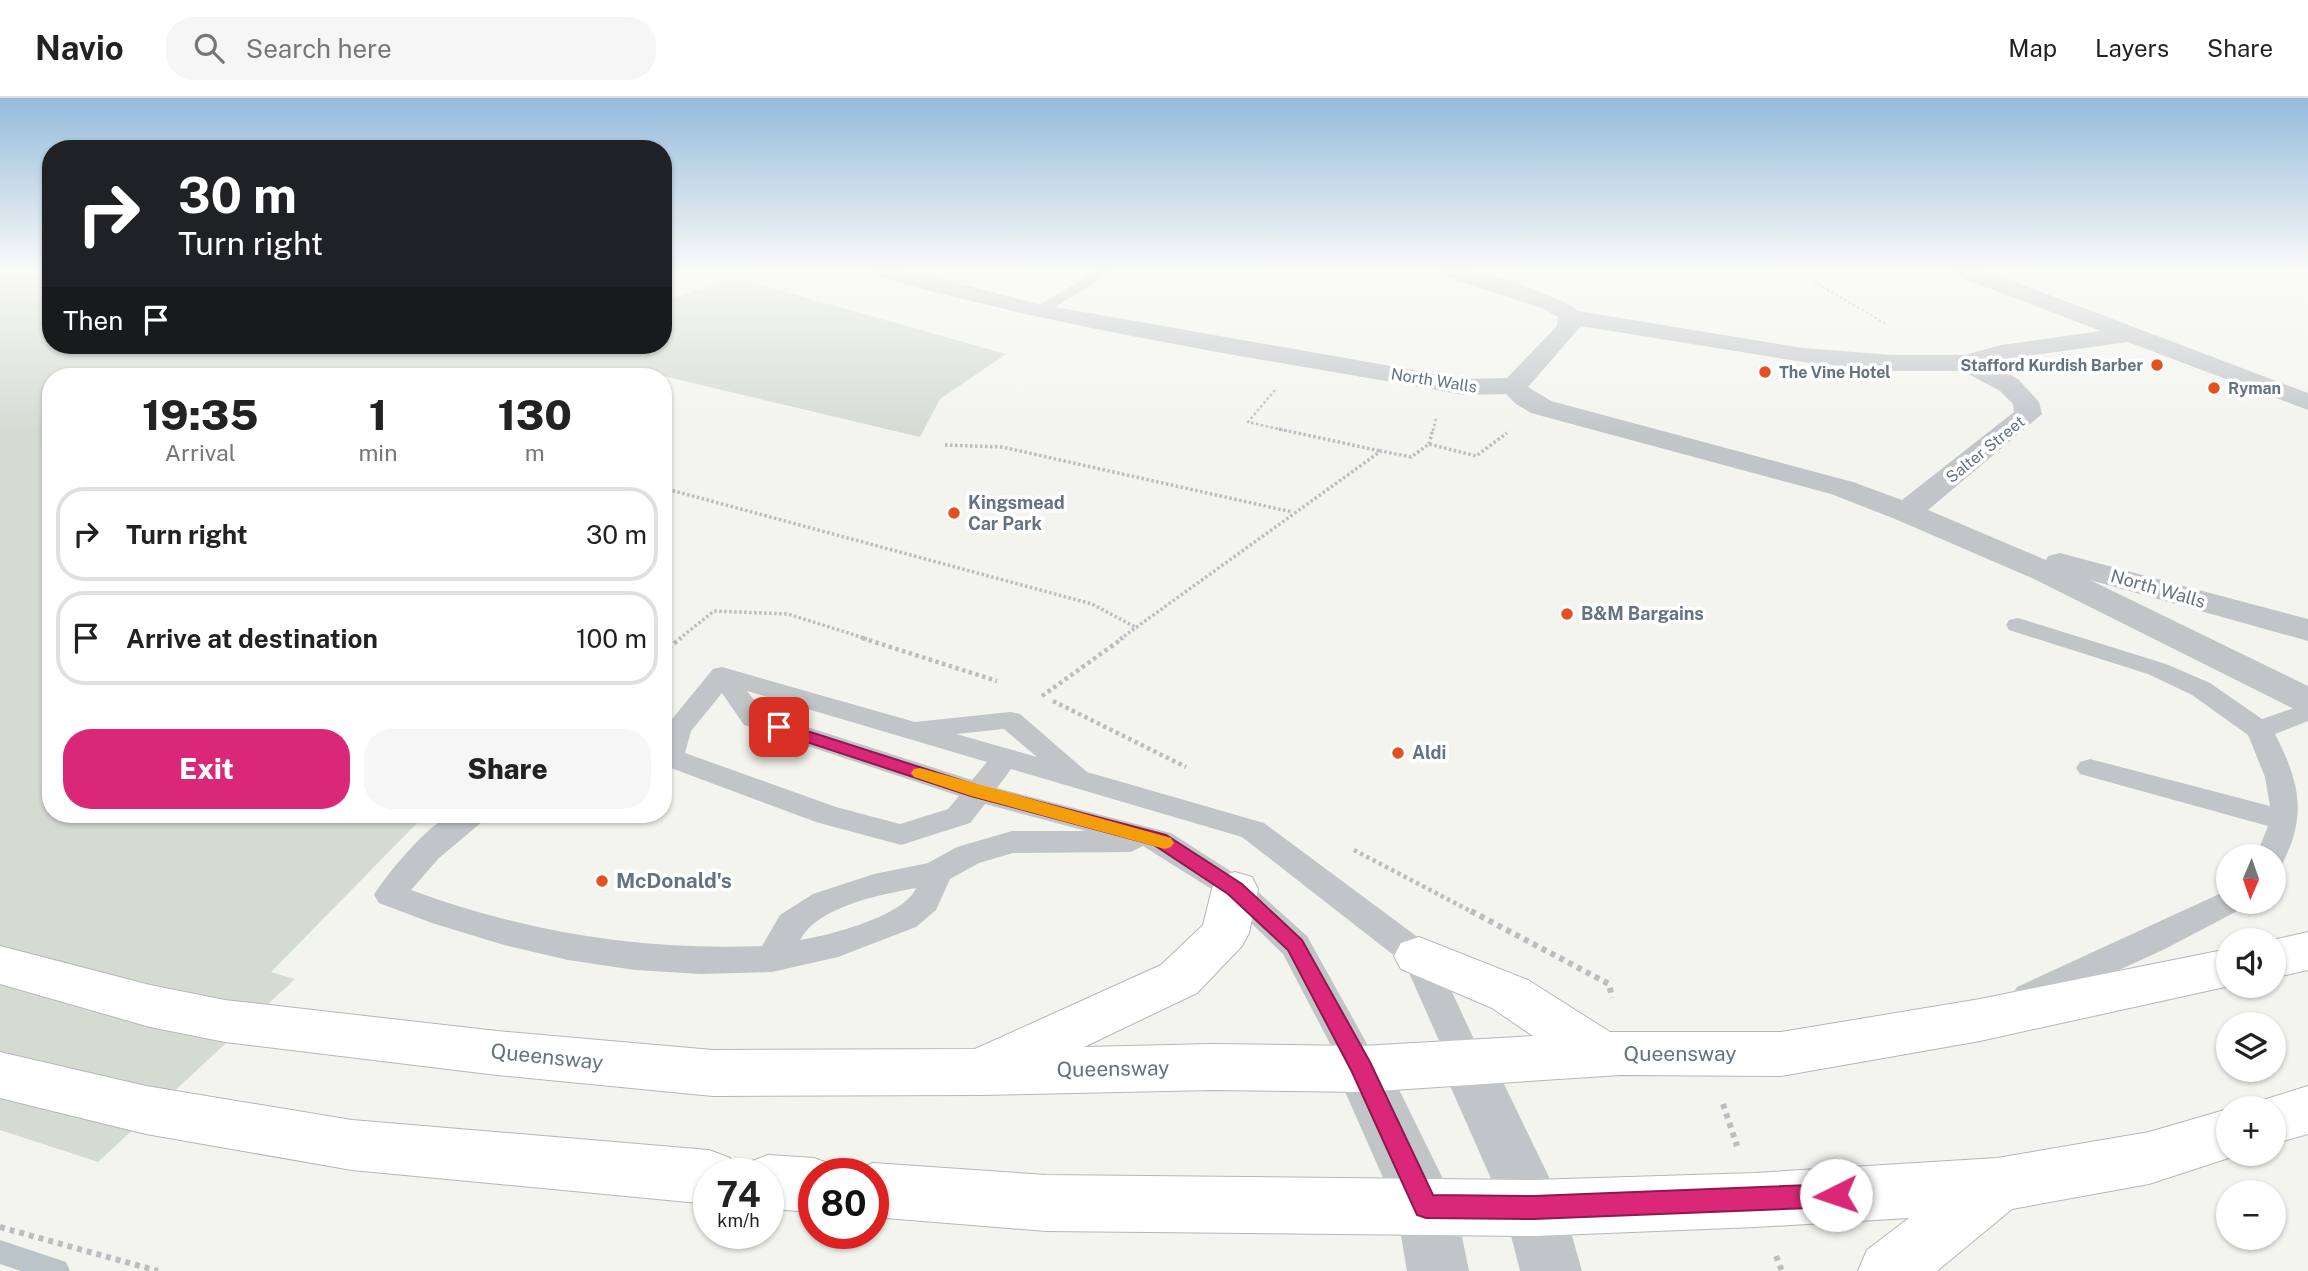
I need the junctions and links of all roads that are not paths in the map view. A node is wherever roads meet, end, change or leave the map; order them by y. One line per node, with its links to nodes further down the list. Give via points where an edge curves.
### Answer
1 (1115, 325): 7 (street, North Walls, via 1464,387)
2 (1569, 325): 7 (street)
3 (1617, 325): 6 (street, Salter Street, via 1803,355)
4 (2105, 325): 5 (street)
5 (2132, 335): 6 (street, Salter Street, via 2001,352); 9 (street)
6 (1963, 363): 11 (street, Salter Street, via 2010,385 2026,402 2028,414)
7 (1514, 386): 11 (street, North Walls, via 1525,399 1541,407 1842,488)
8 (2308, 386): 9 (street)
9 (2280, 391): 10 (street)
10 (2308, 402)
11 (1906, 512): 12 (street, North Walls)
12 (2006, 555): 14 (street, North Walls, via 2119,576); 17 (street, North Walls)
13 (2018, 625): 19 (lane, via 2157,669 2201,690)
14 (2308, 630)
15 (2308, 636): 17 (street, via 2267,642 2257,652)
16 (722, 675): 18 (lane); 20 (lane); 25 (lane, via 754,719)
17 (2296, 690): 19 (lane)
18 (911, 730): 22 (lane); 24 (lane, via 1010,720)
19 (2259, 730): 26 (lane, via 2287,799)
20 (672, 732)
21 (672, 758): 25 (lane, via 827,815 901,835 959,816)
22 (1005, 758): 24 (lane); 25 (lane)
23 (2091, 768): 26 (lane)
24 (1082, 780): 34 (lane, via 1253,830)
25 (977, 792): 28 (lane)
26 (2284, 820): 29 (lane)
27 (460, 823): 36 (lane, via 431,845 390,895 496,930 618,957)
28 (1160, 840): 30 (lane, via 1012,842 968,855); 31 (lane)
29 (2278, 844)
30 (936, 873): 36 (lane, via 874,885 824,902 792,924); 36 (lane, via 925,903 906,917 855,942)
31 (1235, 889): 42 (lane, via 1295,945); 43 (highway, via 1225,933 1179,979)
32 (2216, 908): 39 (lane)
33 (2308, 951): 35 (highway)
34 (1419, 956): 40 (highway, via 1510,994); 41 (lane)
35 (2286, 956)
36 (772, 959)
37 (0, 965): 43 (highway, Queensway, via 150,1006 225,1021 497,1053 713,1073)
38 (2216, 971): 39 (highway, Queensway)
39 (1980, 1020): 40 (highway, Queensway, via 1781,1054)
40 (1603, 1055): 41 (highway, Queensway)
41 (1467, 1063): 42 (highway, Queensway); 52 (street)
42 (1362, 1069): 43 (highway, Queensway); 51 (street)
43 (979, 1072)
44 (0, 1075): 48 (highway, via 146,1110 352,1145)
45 (2308, 1110): 46 (highway)
46 (2286, 1116)
47 (2216, 1137): 49 (highway, via 2149,1157)
48 (693, 1176)
49 (1997, 1185): 52 (highway); 55 (highway)
50 (889, 1191): 51 (highway, via 1046,1203)
51 (1426, 1207): 52 (highway); 53 (street)
52 (1534, 1208): 54 (street)
53 (1438, 1271)
54 (1551, 1271)
55 (1889, 1271)

